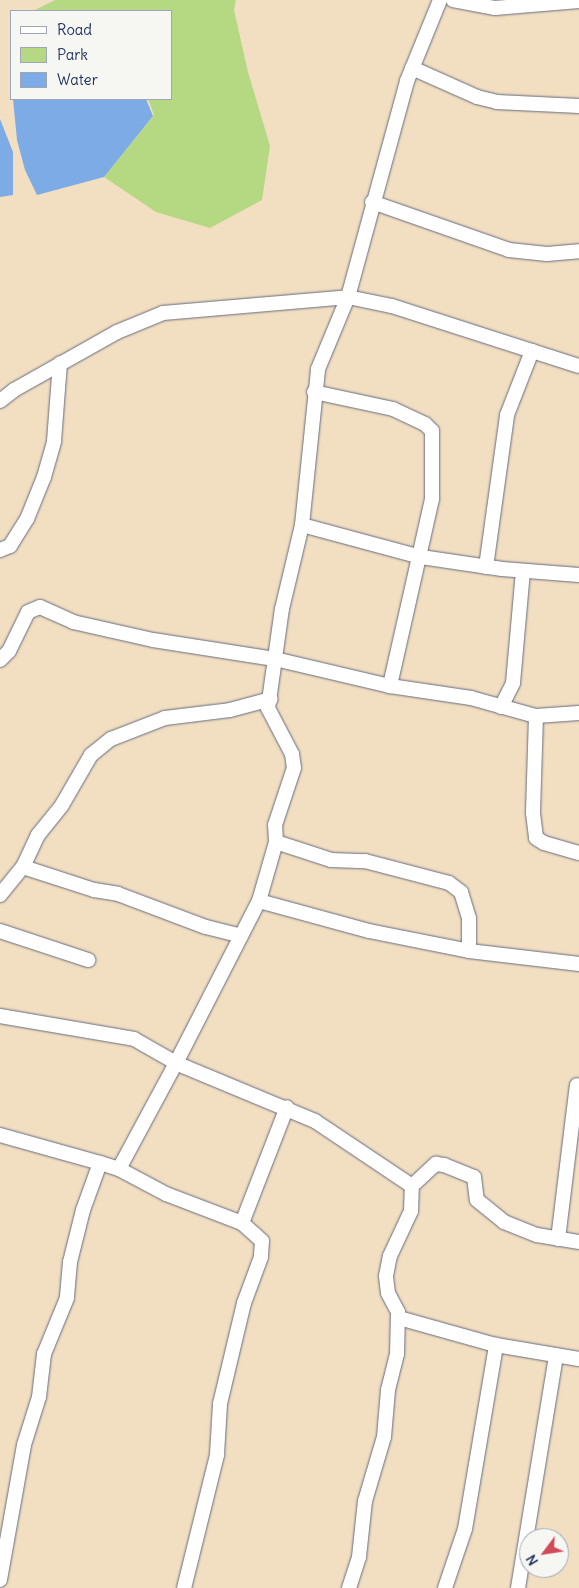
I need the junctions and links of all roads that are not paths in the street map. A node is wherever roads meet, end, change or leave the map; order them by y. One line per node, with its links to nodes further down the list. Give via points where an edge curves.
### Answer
1 (440, 0): 4 (street)
2 (453, 0): 3 (street, via 495,8)
3 (579, 1)
4 (412, 68): 5 (street, via 447,86 490,100); 6 (street)
5 (579, 106)
6 (372, 202): 7 (street, via 509,250 547,254); 8 (street)
7 (579, 251)
8 (348, 297): 9 (street, via 392,306); 10 (street, via 163,313 117,332); 12 (street, via 318,369)
9 (532, 351): 11 (street); 17 (street, via 507,415)
10 (60, 363): 13 (street); 15 (street, via 54,441 44,477 27,519 10,546)
11 (579, 366)
12 (314, 392): 14 (street); 16 (street, via 393,409 425,424 432,431 432,500)
13 (0, 401)
14 (302, 525): 16 (street); 20 (street, via 282,609)
15 (0, 550)
16 (421, 557): 17 (street); 22 (street, via 407,597)
17 (486, 567): 18 (street)
18 (523, 572): 19 (street); 24 (street, via 513,683)
19 (579, 575)
20 (275, 659): 21 (street, via 153,640 82,624 40,607 28,612 9,651); 22 (street); 23 (street)
21 (0, 660)
22 (390, 686): 24 (street, via 471,698)
23 (271, 698): 27 (street, via 268,708 271,719 292,754 294,768 275,825); 29 (street, via 230,710 165,718 111,739 91,755 62,805 38,835)
24 (501, 707): 26 (street)
25 (579, 713): 26 (street)
26 (536, 716): 28 (street, via 533,812 536,838 544,844)
27 (276, 842): 31 (street); 34 (street, via 330,860 365,862 449,882 461,892 469,918)
28 (579, 853)
29 (23, 867): 30 (street); 33 (street, via 94,890 118,894 206,927)
30 (0, 895)
31 (259, 901): 33 (street); 34 (street, via 369,931)
32 (0, 931): 35 (street)
33 (241, 936): 38 (street)
34 (469, 951): 36 (street)
35 (88, 960)
36 (579, 964)
37 (0, 1016): 38 (street, via 134,1039)
38 (176, 1063): 40 (street, via 210,1080); 43 (street)
39 (577, 1085): 46 (street)
40 (287, 1107): 44 (street, via 314,1121); 45 (street)
41 (0, 1135): 42 (street)
42 (100, 1163): 43 (street); 52 (street, via 72,1254 65,1306 44,1354 39,1397 24,1446)
43 (119, 1169): 45 (street, via 166,1194)
44 (412, 1186): 46 (street, via 436,1164 444,1165 474,1177 478,1200 504,1222); 48 (street, via 411,1211 390,1256 386,1276 388,1293)
45 (242, 1222): 53 (street, via 262,1241 262,1257 244,1303 220,1404 217,1454)
46 (558, 1239): 47 (street)
47 (579, 1242)
48 (399, 1318): 49 (street); 54 (street, via 384,1437 366,1501 359,1557)
49 (496, 1345): 50 (street); 55 (street, via 465,1529)
50 (556, 1355): 51 (street); 56 (street)
51 (579, 1359)
52 (0, 1580)
53 (184, 1588)
54 (349, 1588)
55 (445, 1588)
56 (518, 1588)

